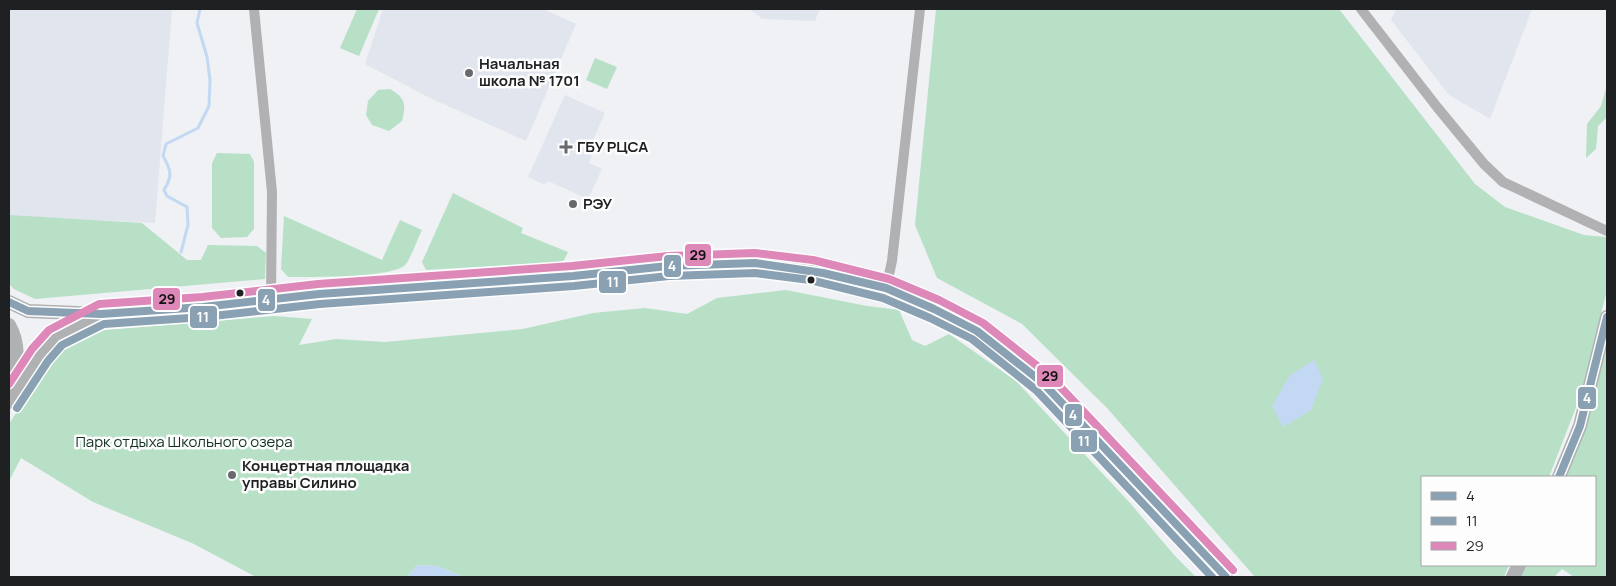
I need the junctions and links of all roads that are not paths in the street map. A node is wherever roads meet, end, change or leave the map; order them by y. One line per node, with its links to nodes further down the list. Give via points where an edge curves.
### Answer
1 (254, 9): 6 (street, via 272,192)
2 (920, 9): 5 (street, via 891,268)
3 (1361, 9): 4 (street, via 1478,157 1503,182)
4 (1607, 231)
5 (886, 288): 6 (street, via 823,272 755,263 668,266); 13 (street, via 977,331 1043,383)
6 (271, 299): 8 (street)
7 (9, 302): 8 (street, via 28,311)
8 (101, 314): 11 (street, via 56,337 40,354)
9 (1607, 318): 12 (street, via 1580,426)
10 (9, 325): 11 (street, via 17,360)
11 (11, 398)
12 (1558, 476)
13 (1226, 577)

